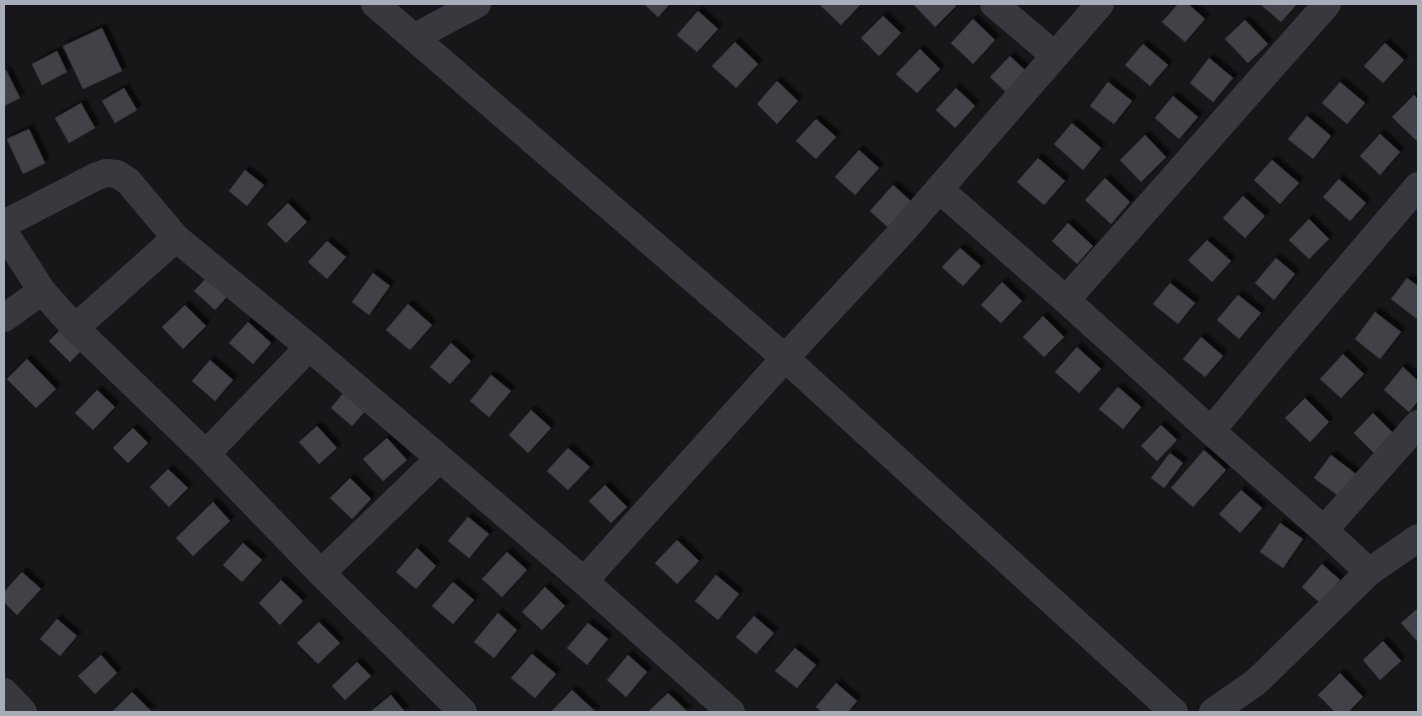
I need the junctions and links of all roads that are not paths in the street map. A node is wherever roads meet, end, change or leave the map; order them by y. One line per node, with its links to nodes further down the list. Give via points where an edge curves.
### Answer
1 (375, 4): 6 (street)
2 (477, 4): 6 (street)
3 (994, 4): 7 (street)
4 (1100, 4): 7 (street)
5 (1327, 4): 14 (street)
6 (415, 38): 18 (street)
7 (1054, 55): 9 (street)
8 (1418, 186): 20 (street)
9 (939, 189): 14 (street); 18 (street)
10 (4, 224): 12 (street, via 106,173 117,174 128,181)
11 (4, 232): 13 (street)
12 (176, 238): 16 (street); 17 (street)
13 (42, 291): 15 (street); 16 (street)
14 (1066, 300): 20 (street)
15 (4, 318)
16 (75, 328): 21 (street)
17 (309, 347): 21 (street); 22 (street)
18 (785, 358): 27 (street); 32 (street)
19 (1418, 424): 23 (street)
20 (1211, 431): 23 (street)
21 (206, 454): 26 (street)
22 (439, 459): 26 (street); 27 (street)
23 (1324, 530): 25 (street)
24 (1418, 538): 25 (street)
25 (1369, 572): 33 (street, via 1256,682)
26 (321, 574): 30 (street)
27 (584, 581): 31 (street)
28 (4, 692): 29 (street)
29 (23, 712)
30 (463, 712)
31 (731, 712)
32 (1174, 712)
33 (1214, 712)

